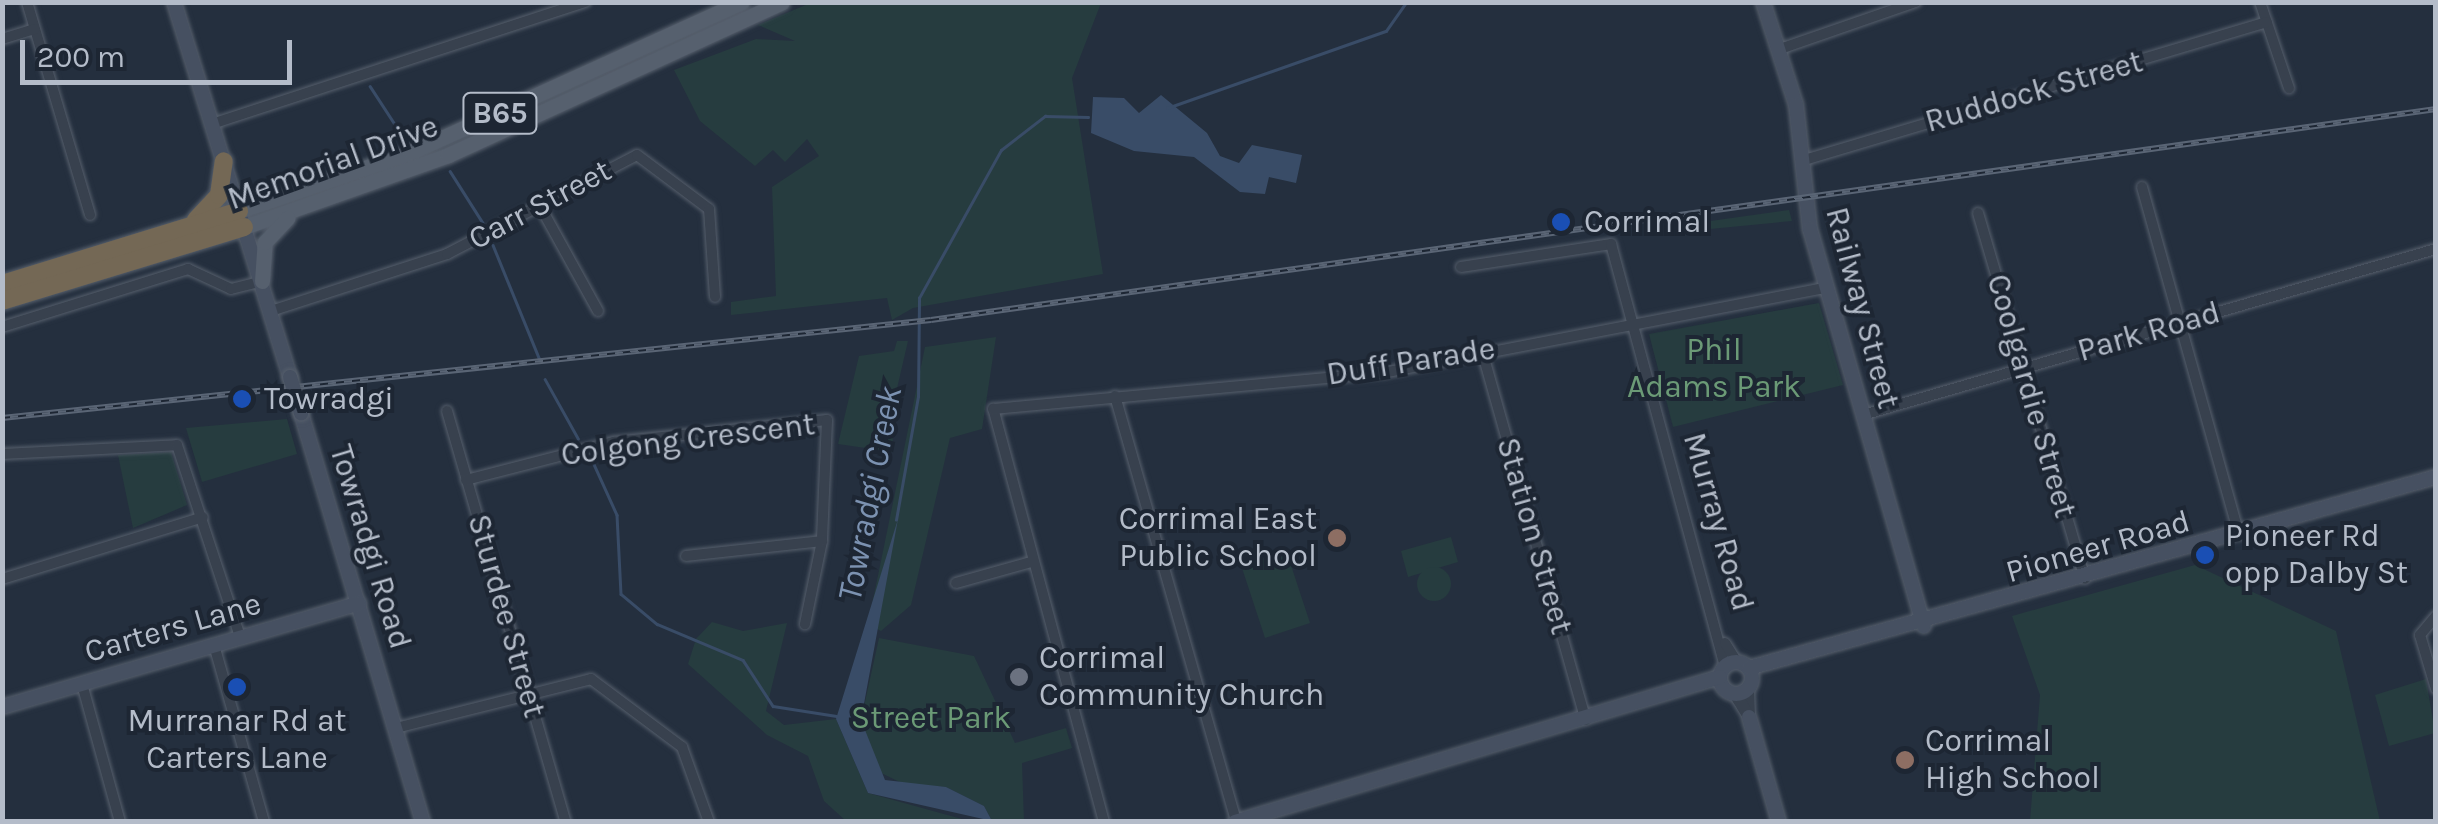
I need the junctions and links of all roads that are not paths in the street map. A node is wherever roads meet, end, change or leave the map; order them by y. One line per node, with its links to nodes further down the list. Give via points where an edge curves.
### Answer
1 (27, 2): 10 (street)
2 (174, 2): 14 (main road, Towradgi Road)
3 (586, 2): 14 (street)
4 (742, 2): 22 (main road, Memorial Drive / B65, via 411,152)
5 (782, 2): 18 (main road, Memorial Drive / B65, via 448,155)
6 (1763, 2): 12 (main road, Railway Street)
7 (1916, 2): 12 (street)
8 (2260, 2): 9 (street)
9 (2266, 22): 13 (street); 15 (street, Ruddock Street)
10 (35, 30): 11 (street); 21 (street)
11 (2, 39)
12 (1780, 50): 15 (main road, Railway Street)
13 (2289, 88)
14 (212, 124): 16 (main road, Towradgi Road)
15 (1801, 161): 28 (main road, Railway Street)
16 (224, 162): 22 (main road, Towradgi Road); 23 (highway, via 212,207)
17 (2142, 187): 33 (street)
18 (317, 203): 22 (main road, Memorial Drive / B65); 26 (main road, via 271,231)
19 (540, 206): 29 (street, Carr Street, via 646,156 709,209); 31 (street, Carr Street, via 447,254); 32 (street)
20 (1978, 213): 37 (street, Coolgardie Street)
21 (90, 215)
22 (242, 219): 23 (highway, Memorial Drive / B65); 26 (main road, Towradgi Road); 30 (highway, Memorial Drive / B65)
23 (168, 233): 27 (highway, Memorial Drive / B65)
24 (2436, 249): 33 (street, Park Road)
25 (1462, 267): 34 (street, Murray Road, via 1611,244)
26 (262, 282): 31 (main road, Towradgi Road); 35 (street, via 230,290 188,270)
27 (2, 284)
28 (1826, 288): 34 (street, Duff Parade); 40 (main road, Railway Street)
29 (716, 297)
30 (2, 301)
31 (271, 311): 52 (main road, Towradgi Road, bridge)
32 (598, 311)
33 (2180, 322): 37 (street, Park Road); 45 (street)
34 (1632, 323): 36 (street, Duff Parade); 58 (street, Murray Road)
35 (2, 327)
36 (1482, 351): 38 (street, Duff Parade, via 1383,372); 64 (street, Station Street)
37 (2023, 368): 40 (street, Park Road); 50 (street, Coolgardie Street)
38 (1115, 396): 48 (street, Duff Parade, via 992,409); 67 (street)
39 (447, 411): 43 (street, Sturdee Street)
40 (1863, 415): 55 (main road, Railway Street)
41 (2, 454): 44 (street, via 168,440 184,454)
42 (2436, 476): 45 (main road, Pioneer Road)
43 (466, 480): 46 (street, Colgong Crescent, via 614,442 828,420); 61 (street, Sturdee Street)
44 (203, 516): 49 (street); 56 (street)
45 (2238, 535): 50 (main road, Pioneer Road)
46 (822, 541): 47 (street); 54 (street, Colgong Crescent)
47 (686, 556)
48 (1031, 562): 51 (street); 73 (street)
49 (2, 579)
50 (2085, 580): 55 (main road, Pioneer Road)
51 (956, 583)
52 (359, 603): 56 (main road, Carters Lane); 65 (main road, Towradgi Road)
53 (2436, 616): 60 (street, via 2420,635)
54 (804, 624)
55 (1924, 626): 58 (main road, Pioneer Road)
56 (240, 637): 57 (main road, Carters Lane)
57 (214, 645): 59 (main road, Carters Lane); 69 (street)
58 (1736, 678): 63 (street, Murray Road); 64 (main road, Pioneer Road)
59 (82, 684): 62 (main road, Carters Lane); 68 (street)
60 (2436, 689)
61 (528, 690): 65 (street); 71 (street, Sturdee Street); 72 (street, via 577,677 602,686 687,753)
62 (2, 707)
63 (1749, 717): 74 (main road, Murray Road)
64 (1586, 721): 66 (main road, Pioneer Road)
65 (396, 728): 70 (main road, Towradgi Road)
66 (1267, 817): 67 (main road, Pioneer Road)
67 (1235, 821)
68 (120, 822)
69 (264, 822)
70 (423, 822)
71 (566, 822)
72 (709, 822)
73 (1104, 822)
74 (1779, 822)

